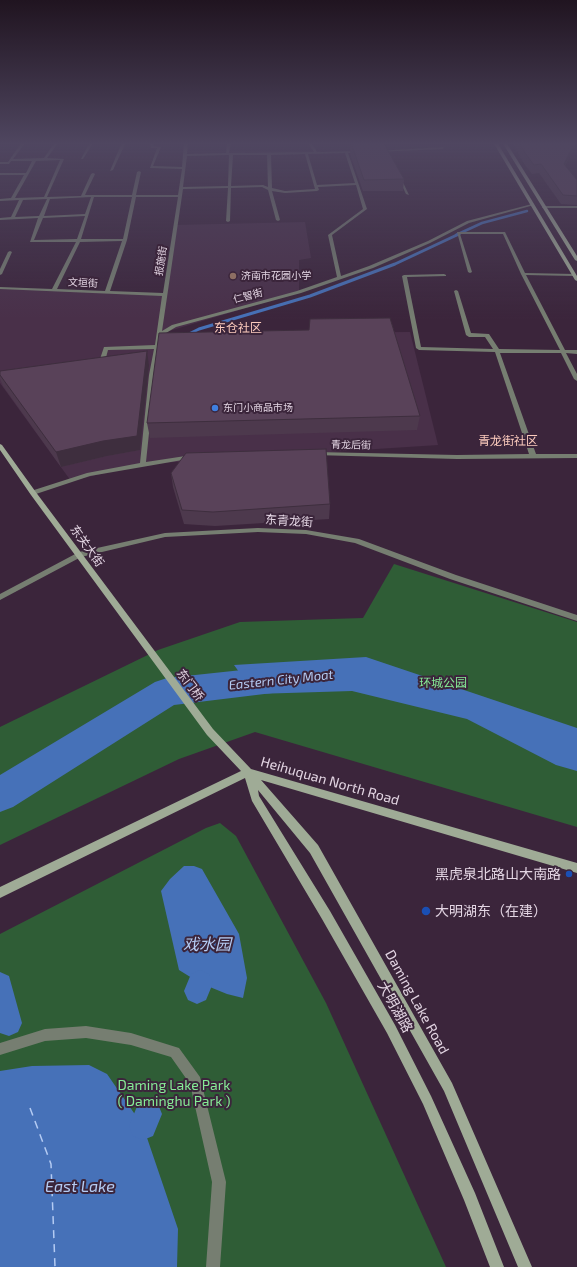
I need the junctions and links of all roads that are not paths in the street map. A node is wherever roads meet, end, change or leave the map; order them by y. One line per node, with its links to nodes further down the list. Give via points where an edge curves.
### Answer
1 (21, 201): 16 (street)
2 (46, 201): 15 (street)
3 (91, 201): 14 (street)
4 (133, 201): 21 (street)
5 (179, 201): 35 (street, 报施街)
6 (229, 201): 19 (street)
7 (273, 201): 18 (street)
8 (362, 201): 29 (street, via 365,209 330,235)
9 (530, 201): 11 (main road)
10 (540, 201): 12 (main road)
11 (532, 205): 27 (main road); 29 (street, 仁智街, via 468,222 429,242)
12 (543, 206): 13 (street); 23 (main road)
13 (577, 207)
14 (87, 215): 15 (street); 20 (street)
15 (41, 217): 16 (street); 20 (street, via 31,241)
16 (13, 218): 17 (street)
17 (0, 219)
18 (278, 220)
19 (228, 221)
20 (79, 240): 21 (street); 32 (street)
21 (125, 240): 34 (street)
22 (10, 252): 25 (street)
23 (577, 260)
24 (470, 272): 26 (street, via 458,233 504,233)
25 (0, 274)
26 (524, 274): 27 (street); 39 (street)
27 (574, 275): 30 (main road)
28 (444, 276): 38 (street, via 404,276 419,348)
29 (339, 278): 36 (street, 仁智街, via 299,292 174,326)
30 (577, 280)
31 (0, 288): 32 (street, 文垣街)
32 (54, 290): 34 (street, 文垣街)
33 (456, 291): 38 (street, via 470,335 487,335)
34 (107, 293): 35 (street, 文垣街)
35 (165, 295): 36 (street, 报施街)
36 (159, 334): 37 (street)
37 (157, 347): 41 (street, via 106,348); 49 (street)
38 (497, 351): 39 (street); 46 (street)
39 (562, 352): 40 (street); 42 (street)
40 (577, 352)
41 (101, 365)
42 (577, 379)
43 (0, 446): 44 (main road, 东关大街)
44 (3, 453): 50 (main road, 东关大街)
45 (312, 454): 46 (street, 青龙后街)
46 (533, 456): 47 (street, 青龙后街)
47 (577, 456)
48 (197, 457): 49 (street)
49 (143, 464): 50 (street, via 89,474)
50 (33, 493): 51 (main road, 东关大街)
51 (79, 555): 52 (street, 东青龙街); 53 (street, 东青龙街, via 165,535 258,530 306,532 356,541 453,577); 54 (main road, 东关大街)
52 (0, 597)
53 (577, 618)
54 (156, 660): 55 (main road, 东门桥, via 204,724)
55 (248, 772): 56 (main road, Heihuquan North Road); 57 (main road, Heihuquan North Road); 60 (main road, 大明湖路, via 255,798 391,1029 427,1100); 61 (main road, Daming Lake Road, via 314,849 448,1087)
56 (577, 868)
57 (0, 893)
58 (0, 1049): 59 (street, via 44,1035 86,1032 131,1040 175,1052 196,1081 219,1182)
59 (213, 1267)
60 (498, 1267)
61 (525, 1267)

